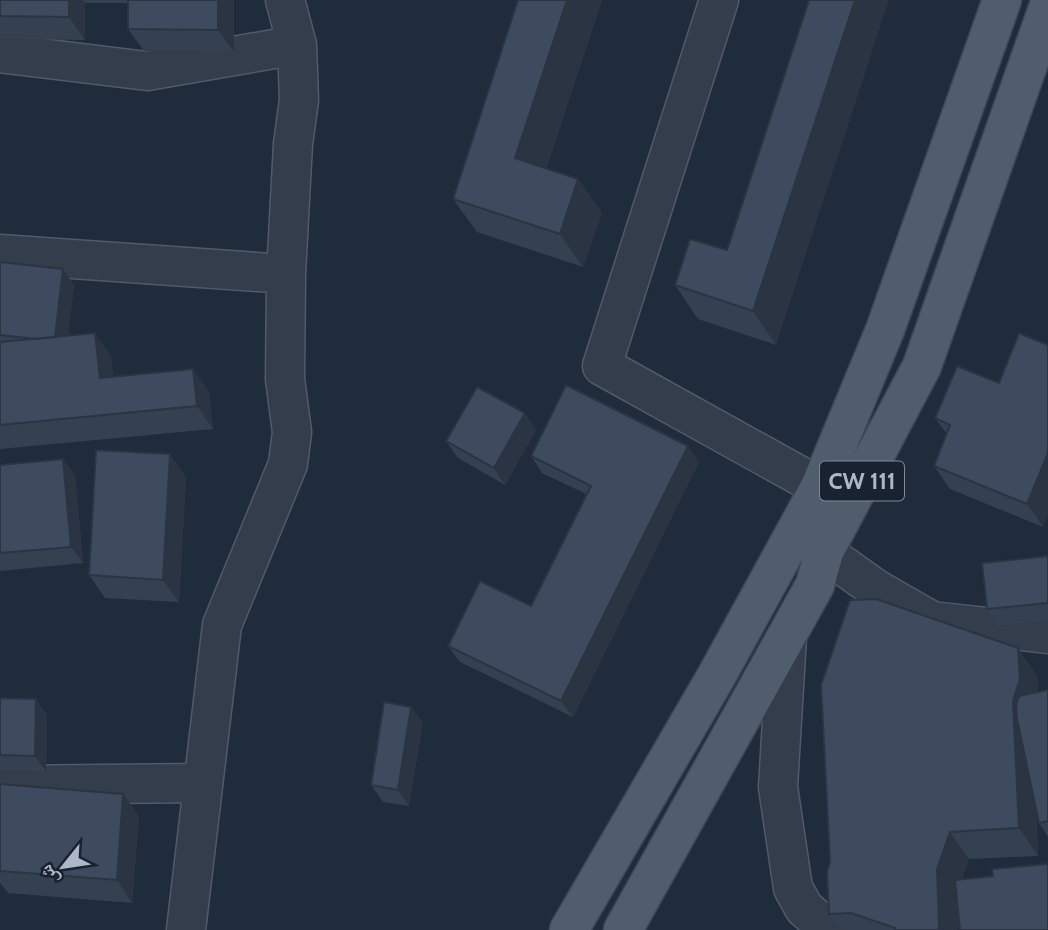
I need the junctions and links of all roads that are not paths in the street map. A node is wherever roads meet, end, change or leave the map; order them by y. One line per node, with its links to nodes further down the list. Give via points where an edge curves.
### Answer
1 (285, 0): 5 (street)
2 (719, 0): 9 (street, via 602,366)
3 (1002, 0): 9 (main road, via 885,330)
4 (1048, 8): 10 (main road, CW 111, via 922,366)
5 (297, 45): 6 (street, via 147,71); 8 (street, via 299,100)
6 (0, 53)
7 (0, 254): 8 (street)
8 (286, 274): 13 (street, via 285,379 292,432 288,464 222,625)
9 (820, 487): 17 (main road)
10 (824, 552): 11 (street, via 932,621); 12 (main road, CW 111, via 816,586)
11 (1048, 634)
12 (787, 637): 15 (street, via 778,787); 18 (main road, CW 111)
13 (203, 783): 14 (street); 16 (street)
14 (0, 785)
15 (793, 888): 19 (street); 20 (street, via 804,908)
16 (186, 930)
17 (569, 930)
18 (623, 930)
19 (795, 930)
20 (829, 930)

